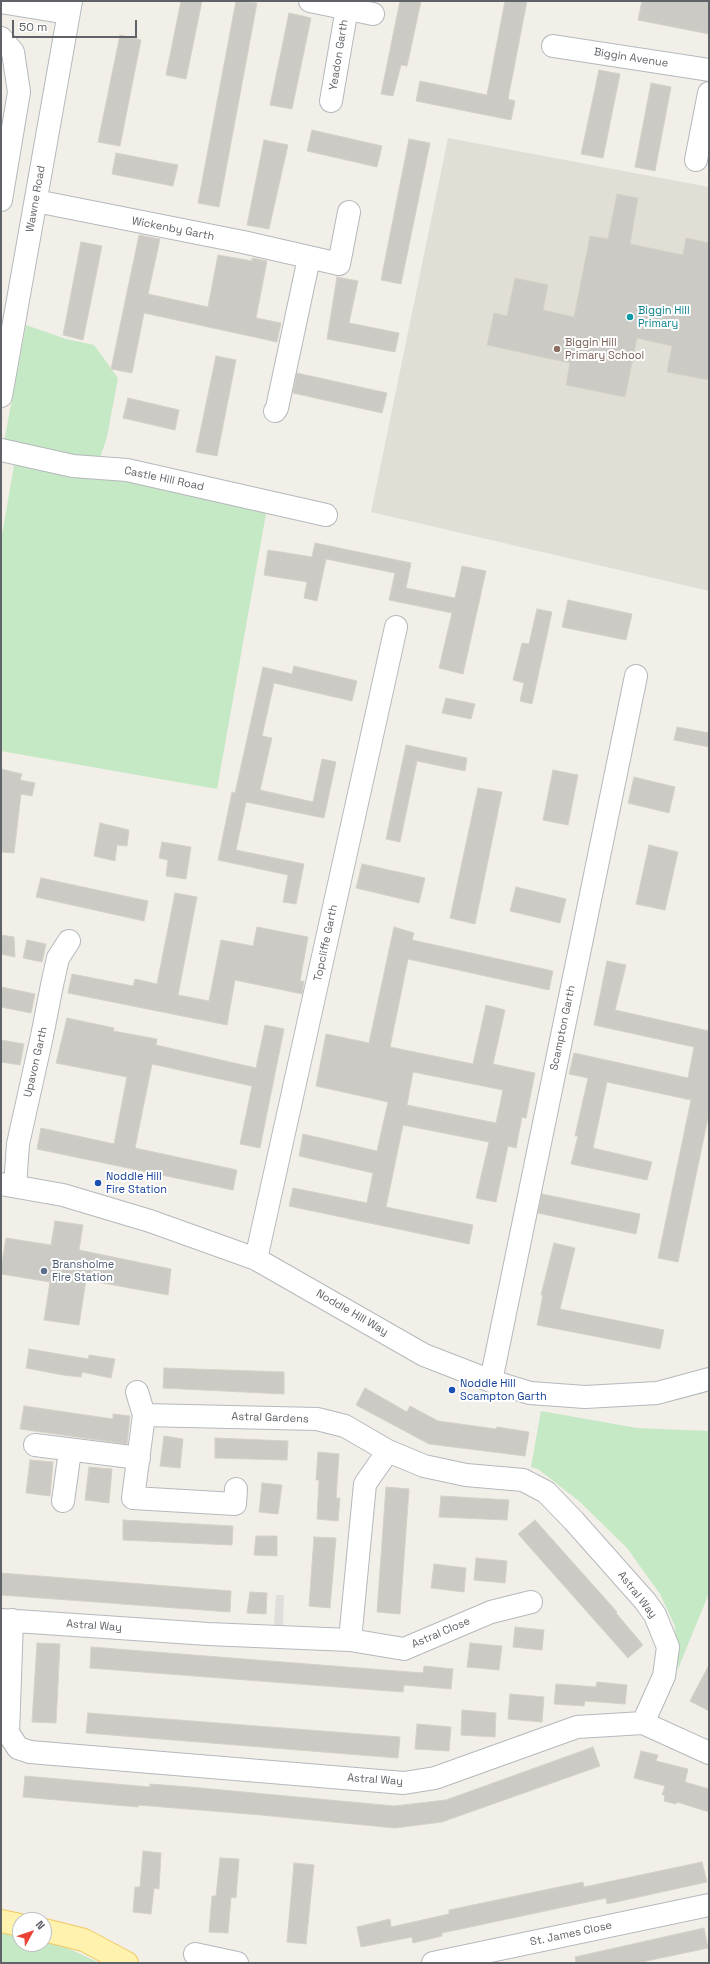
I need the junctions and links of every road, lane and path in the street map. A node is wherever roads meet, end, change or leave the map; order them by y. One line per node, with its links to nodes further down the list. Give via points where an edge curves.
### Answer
1 (310, 1): 3 (street, Yeadon Garth)
2 (1, 2): 4 (street)
3 (338, 5): 5 (street, Yeadon Garth); 10 (street, Yeadon Garth)
4 (70, 7): 13 (street, Wawne Road)
5 (373, 14)
6 (1, 38): 12 (street, via 13,52 19,92)
7 (554, 46): 8 (street, Biggin Avenue)
8 (709, 70)
9 (709, 93): 11 (street)
10 (331, 101)
11 (702, 150)
12 (1, 200)
13 (36, 201): 15 (street, Wickenby Garth); 16 (street, Wawne Road)
14 (349, 212): 15 (street, Wickenby Garth, via 339,264)
15 (309, 258): 17 (street)
16 (1, 396)
17 (275, 411)
18 (1, 450): 19 (street, Castle Hill Road, via 73,466 127,470)
19 (326, 515)
20 (396, 627): 24 (street, Topcliffe Garth)
21 (636, 676): 26 (street, Scampton Garth)
22 (69, 941): 23 (street, Upavon Garth, via 58,958)
23 (8, 1185): 24 (street, Noddle Hill Way, via 63,1195)
24 (256, 1259): 26 (street, Noddle Hill Way, via 424,1356)
25 (709, 1379): 26 (street, Noddle Hill Way, via 657,1393 585,1397 530,1393)
26 (491, 1381)
27 (137, 1392): 28 (street)
28 (144, 1415): 31 (street, Astral Gardens, via 316,1419 344,1426); 32 (street)
29 (35, 1445): 30 (street)
30 (70, 1451): 32 (street); 34 (street)
31 (388, 1451): 37 (street, via 365,1484); 38 (street, Astral Way, via 424,1466 466,1475 523,1480 546,1492 560,1506 645,1601 655,1615 668,1647 664,1676)
32 (139, 1458): 33 (street, via 133,1498 235,1504)
33 (236, 1489)
34 (63, 1501)
35 (534, 1600): 37 (street, Astral Close, via 491,1612 404,1649)
36 (7, 1620): 37 (street, Astral Way, via 208,1634); 38 (street, Astral Way, via 8,1733 18,1748 30,1752 404,1783 435,1778 577,1727)
37 (350, 1640)
38 (643, 1723): 39 (street)
39 (709, 1753)
40 (709, 1905): 47 (street, St. James Close)
41 (1, 1921): 42 (main road)
42 (12, 1923)
43 (52, 1932): 45 (main road, via 84,1940)
44 (195, 1954): 46 (street)
45 (127, 1963)
46 (235, 1963)
47 (433, 1963)

